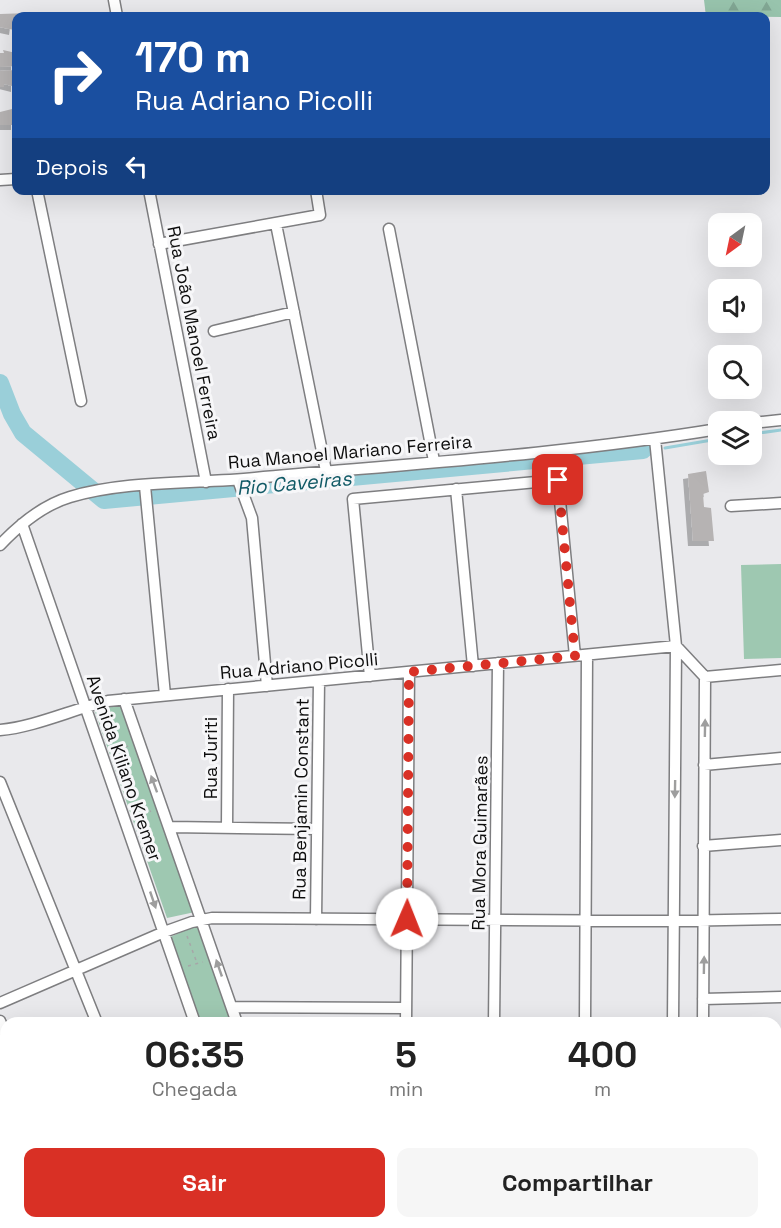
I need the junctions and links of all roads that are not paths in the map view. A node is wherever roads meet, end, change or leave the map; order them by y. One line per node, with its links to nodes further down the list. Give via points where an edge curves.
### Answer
1 (38, 195): 9 (street)
2 (150, 195): 6 (street, Rua João Manoel Ferreira)
3 (317, 195): 4 (street, via 321,215)
4 (276, 224): 6 (street); 7 (street)
5 (389, 229): 14 (street)
6 (159, 244): 17 (street, Rua João Manoel Ferreira)
7 (294, 312): 8 (street); 15 (street)
8 (214, 331)
9 (81, 401)
10 (781, 420): 11 (street)
11 (762, 422)
12 (708, 431): 13 (street, Rua Manoel Mariano Ferreira)
13 (655, 439): 14 (street, Rua Manoel Mariano Ferreira); 24 (street)
14 (434, 461): 15 (street, Rua Manoel Mariano Ferreira)
15 (326, 471): 16 (street, Rua Manoel Mariano Ferreira)
16 (238, 481): 17 (street, Rua Manoel Mariano Ferreira); 34 (street, via 253,528)
17 (206, 482): 18 (street, Rua Manoel Mariano Ferreira)
18 (145, 488): 22 (street, Rua Manoel Mariano Ferreira, via 103,489 71,496); 36 (street)
19 (456, 489): 26 (street, via 558,480); 28 (street); 31 (street, via 353,499)
20 (781, 503): 21 (street)
21 (731, 506)
22 (22, 524): 23 (street, Rua Manoel Mariano Ferreira); 38 (street, Avenida Kiliano Kremer)
23 (0, 545)
24 (676, 646): 25 (street, Rua Adriano Picolli); 32 (street); 54 (street, one-way to 54)
25 (587, 655): 26 (street, Rua Adriano Picolli); 53 (street)
26 (575, 656): 27 (street, Rua Adriano Picolli)
27 (498, 663): 28 (street, Rua Adriano Picolli); 52 (street, Rua Mora Guimarães)
28 (473, 666): 30 (street, Rua Adriano Picolli)
29 (781, 670): 32 (street)
30 (409, 672): 31 (street, Rua Adriano Picolli); 49 (street)
31 (370, 676): 33 (street, Rua Adriano Picolli)
32 (705, 677): 41 (street, one-way to 32)
33 (319, 681): 34 (street, Rua Adriano Picolli); 45 (street, Rua Benjamin Constant)
34 (267, 686): 35 (street, Rua Adriano Picolli)
35 (228, 689): 36 (street, Rua Adriano Picolli); 44 (street, Rua Juriti)
36 (165, 695): 37 (street, Rua Adriano Picolli)
37 (124, 699): 38 (street, Rua Adriano Picolli); 43 (street, Avenida Kiliano Kremer, one-way to 37)
38 (85, 706): 39 (street, Rua Adriano Picolli, via 27,726); 56 (street, Avenida Kiliano Kremer, one-way to 56)
39 (0, 730)
40 (781, 758): 41 (street)
41 (704, 765): 47 (street)
42 (0, 782): 57 (street)
43 (170, 827): 44 (street); 51 (street, Avenida Kiliano Kremer)
44 (227, 828): 45 (street)
45 (317, 829): 48 (street, Rua Benjamin Constant)
46 (781, 840): 47 (street)
47 (703, 846): 55 (street)
48 (316, 919): 49 (street); 51 (street)
49 (407, 919): 52 (street); 62 (street)
50 (781, 919): 55 (street)
51 (202, 920): 56 (street); 61 (street, Avenida Kiliano Kremer, one-way to 51)
52 (495, 920): 53 (street); 67 (street, Rua Mora Guimarães)
53 (586, 921): 54 (street); 68 (street)
54 (673, 921): 55 (street); 69 (street)
55 (704, 921): 59 (street, one-way to 55)
56 (164, 932): 57 (street); 64 (street, Avenida Kiliano Kremer)
57 (75, 971): 60 (street); 63 (street)
58 (781, 997): 59 (street)
59 (704, 999): 70 (street)
60 (0, 1003)
61 (232, 1007): 62 (street); 65 (street, Avenida Kiliano Kremer)
62 (406, 1008): 66 (street)
63 (94, 1017)
64 (193, 1017)
65 (235, 1017)
66 (406, 1017)
67 (494, 1017)
68 (585, 1017)
69 (673, 1017)
70 (703, 1017)

